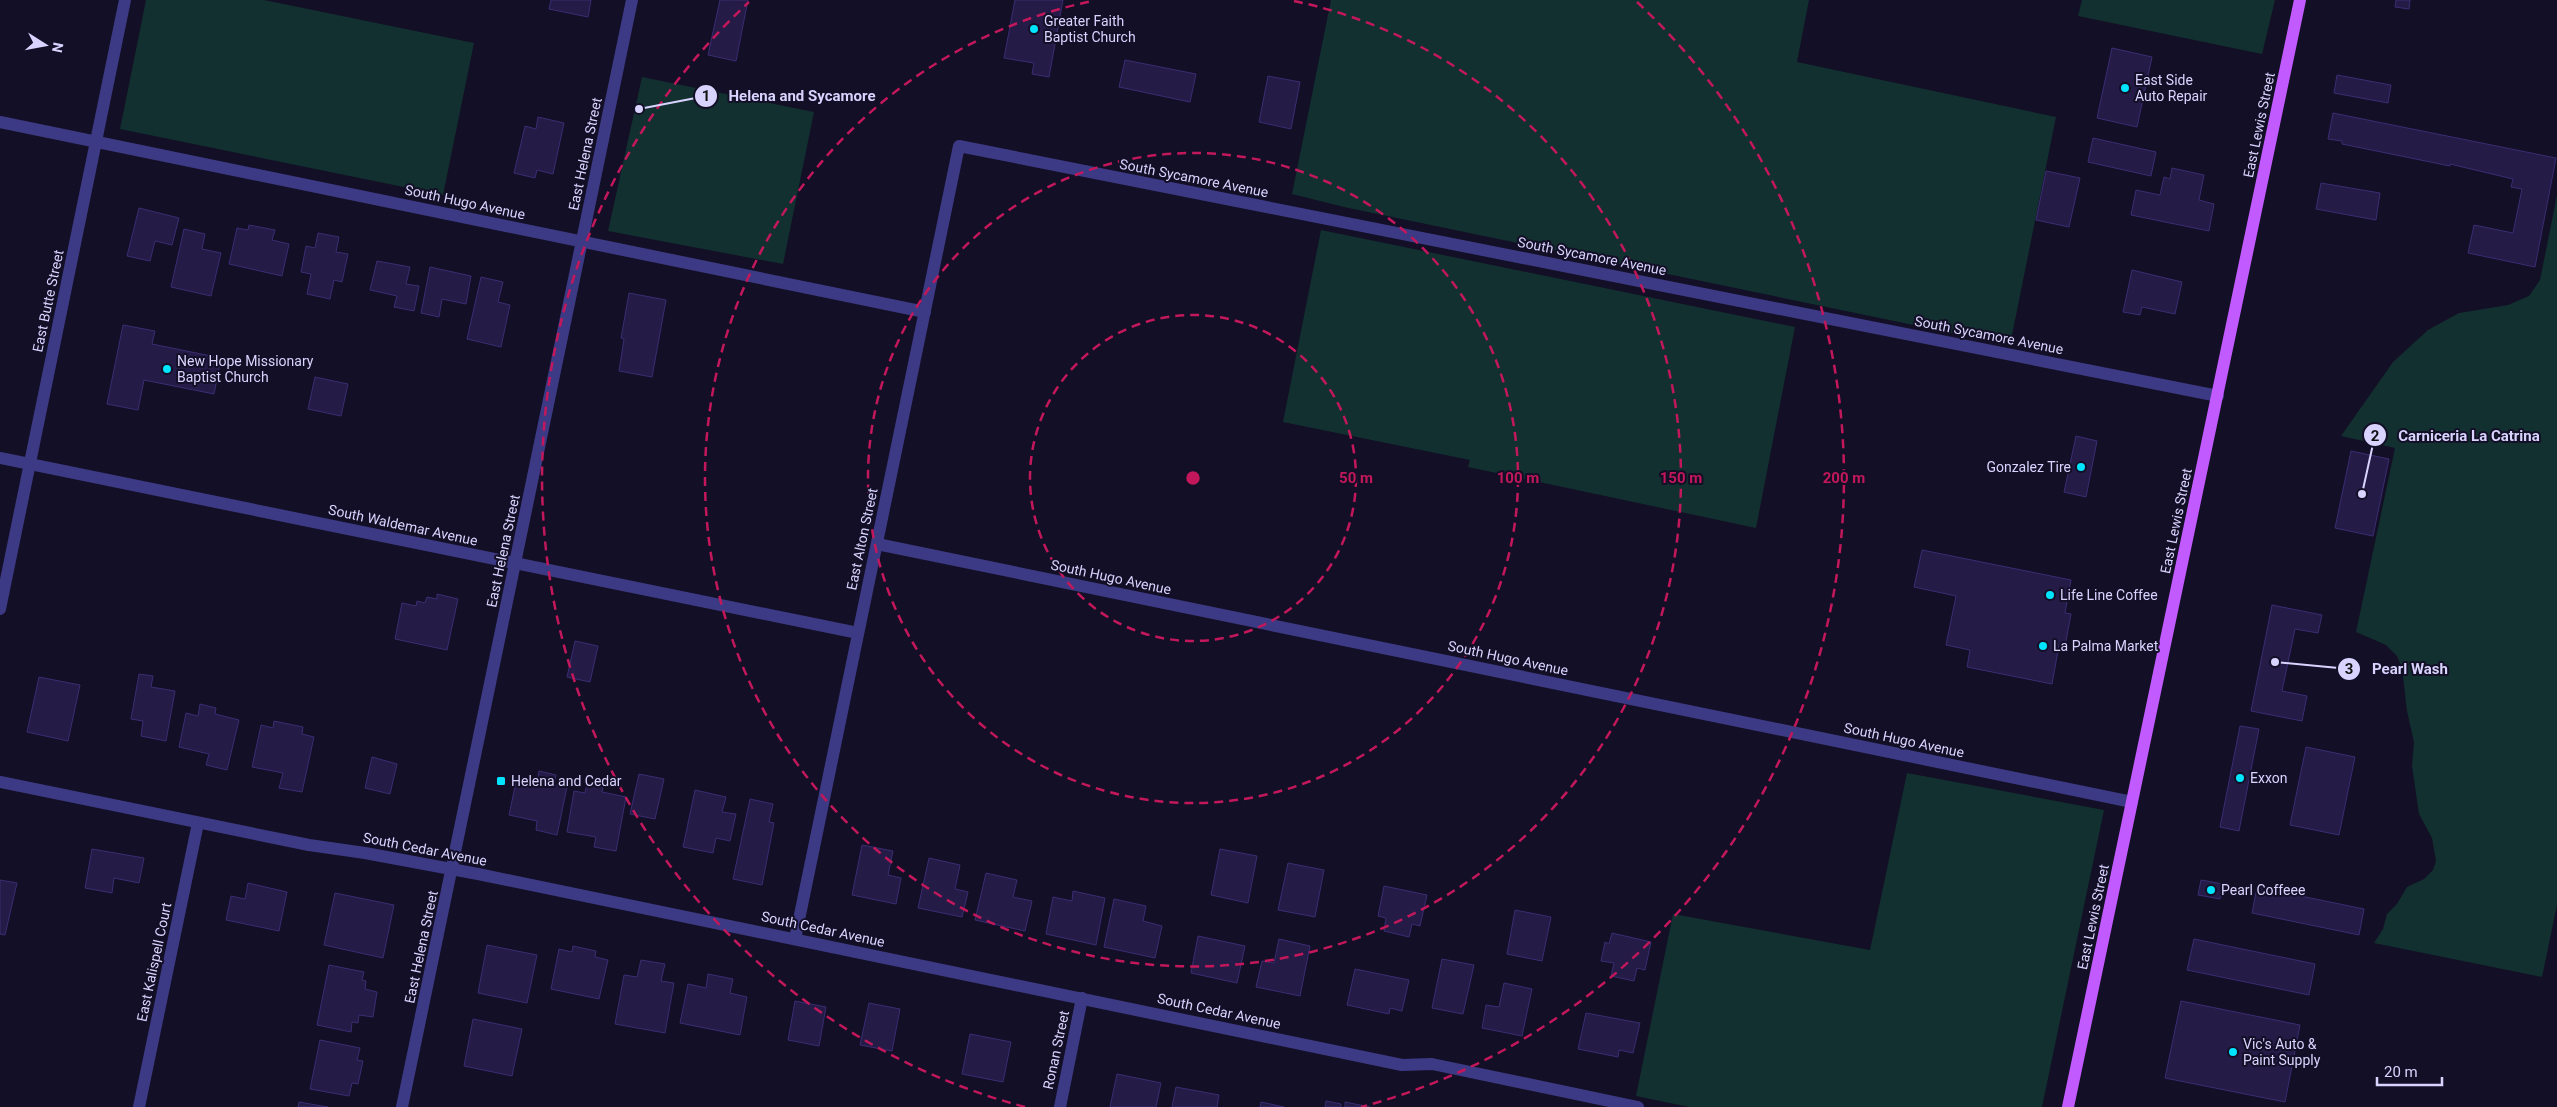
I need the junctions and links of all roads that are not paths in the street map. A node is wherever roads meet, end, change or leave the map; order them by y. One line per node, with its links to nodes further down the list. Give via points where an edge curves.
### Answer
1 (125, 0): 5 (street, East Butte Street)
2 (632, 0): 7 (street, East Helena Street)
3 (2300, 0): 9 (main road, East Lewis Street)
4 (0, 122): 5 (street, South Hugo Avenue)
5 (96, 142): 7 (street, South Hugo Avenue); 11 (street, East Butte Street)
6 (959, 146): 8 (street, East Alton Street); 9 (street, South Sycamore Avenue)
7 (582, 242): 8 (street, South Hugo Avenue); 13 (street, East Helena Street)
8 (925, 312): 12 (street, East Alton Street)
9 (2218, 396): 17 (main road, East Lewis Street)
10 (0, 458): 11 (street, South Waldemar Avenue)
11 (30, 464): 13 (street, South Waldemar Avenue); 14 (street, East Butte Street)
12 (877, 544): 15 (street, East Alton Street); 17 (street, South Hugo Avenue)
13 (516, 563): 15 (street, South Waldemar Avenue); 19 (street, East Helena Street)
14 (0, 609)
15 (858, 633): 20 (street, East Alton Street)
16 (0, 782): 18 (street, South Cedar Avenue)
17 (2132, 802): 26 (main road, East Lewis Street)
18 (198, 823): 19 (street, South Cedar Avenue); 22 (street, East Kalispell Court)
19 (452, 870): 20 (street, South Cedar Avenue); 23 (street, East Helena Street)
20 (795, 939): 21 (street, South Cedar Avenue)
21 (1082, 998): 24 (street, Ronan Street); 25 (street, South Cedar Avenue, via 1402,1065 1432,1064)
22 (139, 1107)
23 (402, 1107)
24 (1060, 1107)
25 (1638, 1107)
26 (2068, 1107)

